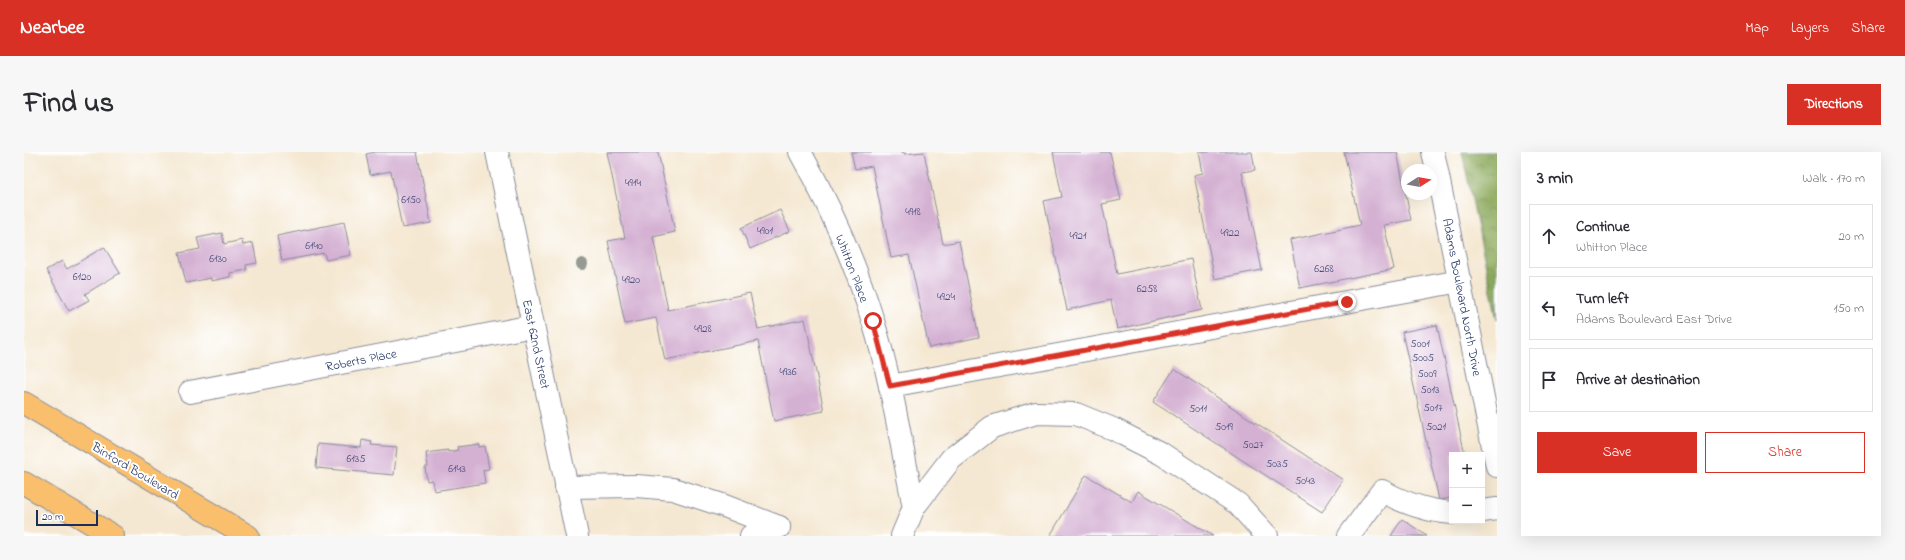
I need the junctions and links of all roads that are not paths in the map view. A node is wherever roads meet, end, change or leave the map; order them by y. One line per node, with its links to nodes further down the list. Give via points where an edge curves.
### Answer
1 (497, 152): 5 (street, East 62nd Street)
2 (800, 152): 6 (street, Whitton Place, via 844,240 873,321)
3 (1434, 152): 4 (street, Adams Boulevard North Drive)
4 (1460, 282): 6 (street); 9 (street, Adams Boulevard North Drive)
5 (533, 326): 7 (street, Roberts Place); 11 (street, East 62nd Street)
6 (890, 386): 12 (street, Whitton Place)
7 (190, 392)
8 (24, 403): 17 (main road, Binford Boulevard)
9 (1497, 466)
10 (24, 483): 16 (main road)
11 (566, 487): 18 (street, East 62nd Street); 19 (street, via 636,486 673,489 779,527)
12 (914, 507): 20 (street); 21 (street, via 951,459 992,427 1036,413 1076,414 1113,428 1162,454 1238,504)
13 (1497, 508): 14 (street)
14 (1485, 510)
15 (1449, 512): 22 (street, via 1418,507 1382,490)
16 (113, 536)
17 (248, 536)
18 (577, 536)
19 (751, 536)
20 (902, 536)
21 (1267, 536)
22 (1349, 536)

